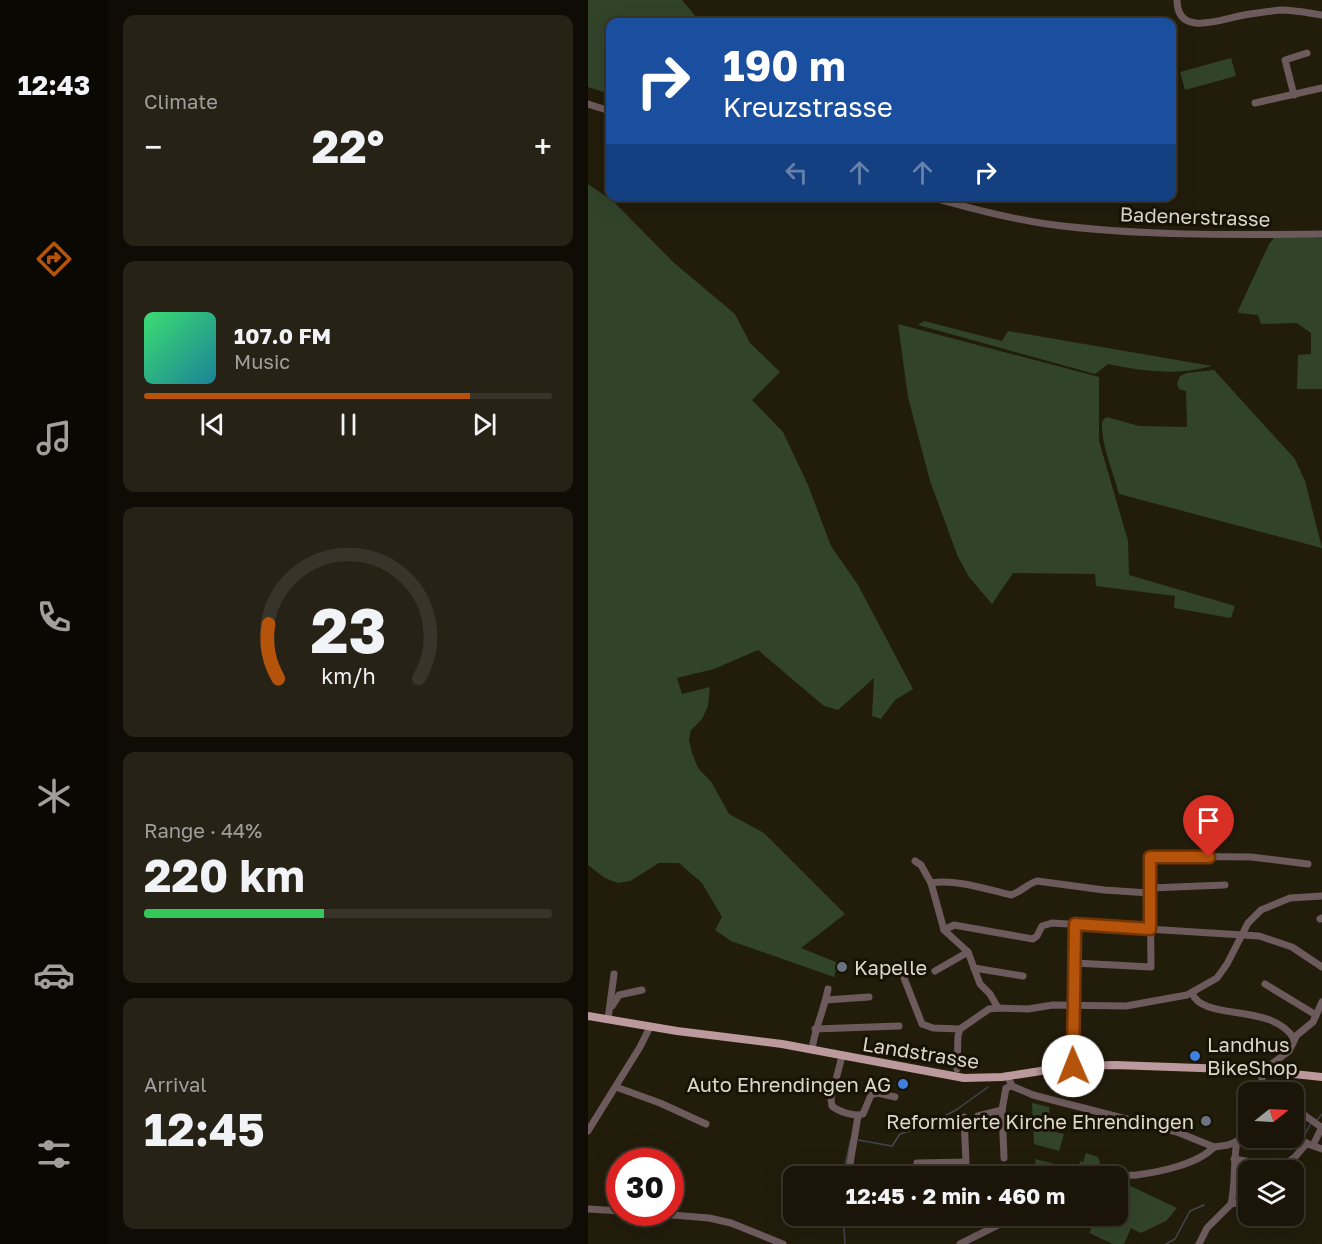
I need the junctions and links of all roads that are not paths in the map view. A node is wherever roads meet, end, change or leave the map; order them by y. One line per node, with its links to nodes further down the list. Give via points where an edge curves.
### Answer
1 (1177, 0): 2 (street, via 1180,16 1206,24 1281,10)
2 (1322, 15)
3 (1306, 53): 5 (street, via 1284,60)
4 (1322, 88): 5 (street)
5 (1294, 95): 6 (street)
6 (1255, 103)
7 (588, 104): 8 (street)
8 (606, 110)
9 (944, 201): 10 (street, Badenerstrasse, via 998,216 1115,231)
10 (1322, 234)
11 (915, 861): 13 (street)
12 (1308, 864): 15 (street, via 1251,857 1148,857)
13 (931, 883): 15 (street, via 959,884 1011,895 1037,881 1104,890); 19 (street)
14 (1225, 885): 15 (street)
15 (1150, 890): 18 (street)
16 (1322, 896): 20 (street, via 1277,902 1256,914)
17 (1075, 924): 18 (street); 19 (street, via 1047,924 1033,939 954,925); 22 (street)
18 (1150, 929): 20 (street); 22 (street, via 1151,967)
19 (944, 930): 21 (street)
20 (1243, 935): 23 (street, via 1274,939); 32 (street, via 1217,978)
21 (968, 952): 24 (street); 25 (street)
22 (1075, 963): 36 (street)
23 (1322, 967)
24 (974, 968): 28 (street); 37 (street, via 980,984)
25 (935, 971)
26 (907, 973): 44 (street, via 904,978 922,1024)
27 (614, 974): 40 (street)
28 (1023, 976)
29 (1265, 984): 38 (street)
30 (828, 989): 34 (street)
31 (642, 990): 40 (street, via 619,995)
32 (1192, 993): 36 (street, via 1126,1006); 45 (street, via 1200,1003 1270,1018)
33 (869, 997): 34 (street)
34 (826, 1000): 43 (street)
35 (1322, 1002): 38 (street)
36 (1073, 1005): 37 (street); 48 (street)
37 (998, 1008): 44 (street, via 988,1009)
38 (1316, 1015): 45 (street, via 1310,1026)
39 (588, 1016): 40 (main road, Landstrasse)
40 (609, 1016): 42 (main road, Landstrasse)
41 (899, 1026): 43 (street)
42 (650, 1027): 46 (main road, Landstrasse); 56 (street)
43 (815, 1029): 46 (street)
44 (960, 1029): 49 (street)
45 (1294, 1039): 50 (street, via 1289,1051)
46 (812, 1050): 47 (main road, Landstrasse)
47 (842, 1056): 52 (main road, Landstrasse, via 964,1078); 61 (street, via 832,1106)
48 (1073, 1066): 50 (main road, Landstrasse); 51 (main road, Landstrasse)
49 (957, 1069)
50 (1266, 1071): 53 (main road, Landstrasse); 54 (street)
51 (1021, 1074): 52 (main road, Landstrasse); 57 (street)
52 (1008, 1077): 55 (street)
53 (1322, 1077)
54 (1262, 1082)
55 (1012, 1086): 57 (street); 59 (street, via 1006,1088)
56 (616, 1087): 64 (street); 66 (street)
57 (1023, 1090): 70 (street, via 1177,1132)
58 (895, 1097): 61 (street, via 871,1095 863,1114)
59 (1002, 1110): 62 (street); 72 (street)
60 (1304, 1115): 65 (street)
61 (858, 1116): 76 (street)
62 (978, 1116)
63 (964, 1117): 77 (street, via 966,1162 917,1162)
64 (706, 1124)
65 (1322, 1127): 69 (street)
66 (588, 1131)
67 (1237, 1141): 70 (street); 73 (street)
68 (1304, 1142): 69 (street)
69 (1310, 1144): 71 (street); 75 (street)
70 (1214, 1147): 78 (street, via 1198,1160)
71 (1322, 1149)
72 (1004, 1158)
73 (1234, 1159): 74 (street); 79 (street)
74 (1238, 1160)
75 (1291, 1160)
76 (850, 1166)
77 (917, 1166)
78 (1128, 1175)
79 (1233, 1196): 80 (street); 87 (street)
80 (1238, 1198)
81 (588, 1209): 82 (street)
82 (606, 1210)
83 (684, 1216): 85 (street, via 731,1223)
84 (996, 1226): 86 (street)
85 (781, 1243)
86 (960, 1244)
87 (1199, 1244)

